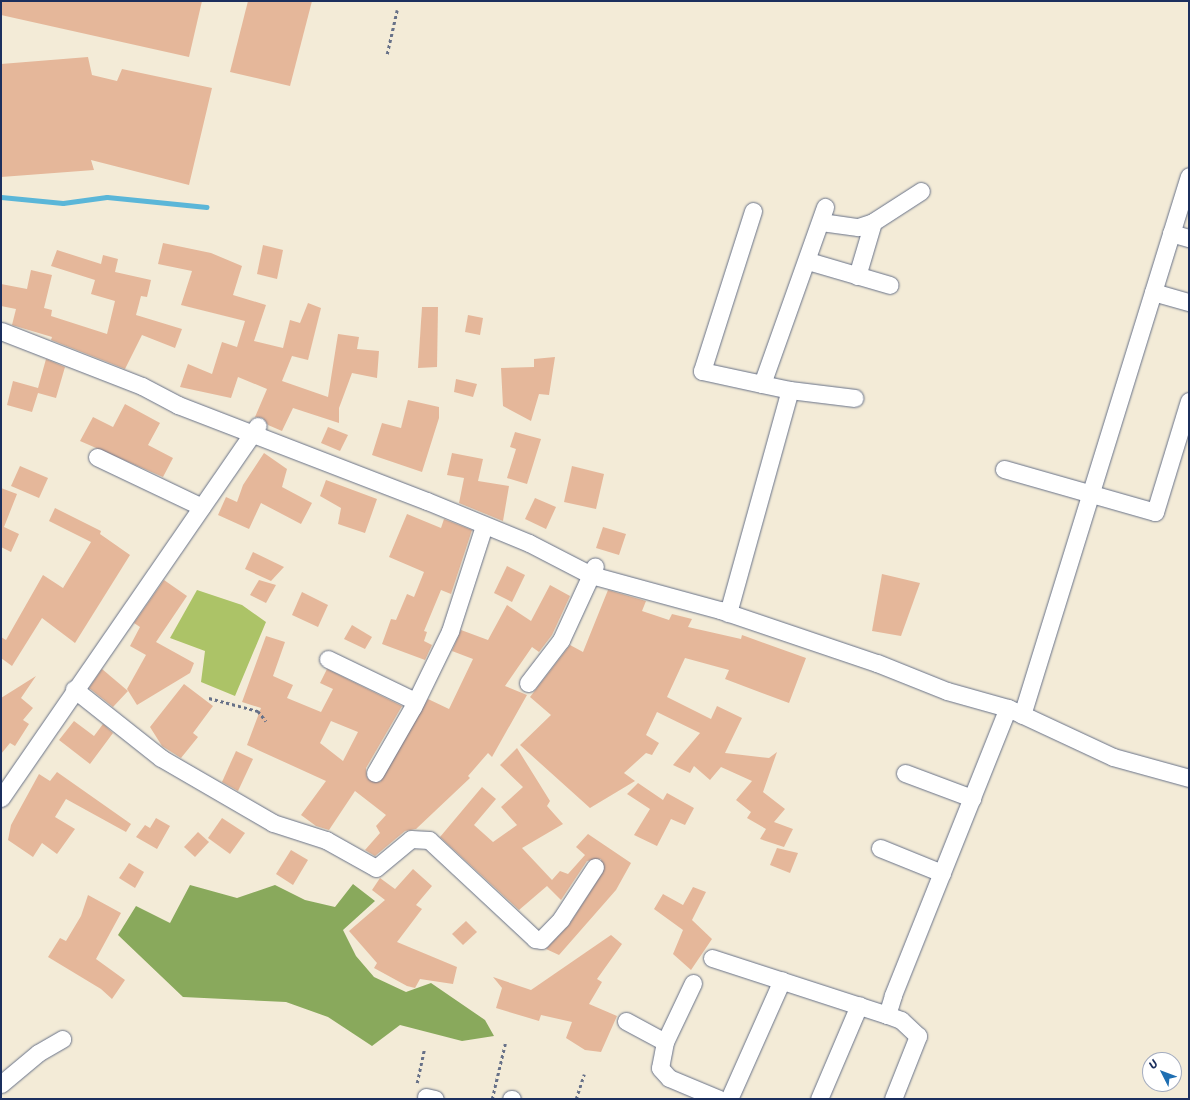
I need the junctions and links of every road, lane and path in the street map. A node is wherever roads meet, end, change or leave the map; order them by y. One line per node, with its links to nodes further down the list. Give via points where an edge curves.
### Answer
1 (397, 10): 2 (path)
2 (387, 54)
3 (1189, 176): 7 (street)
4 (921, 191): 6 (street)
5 (753, 211): 15 (street, via 702,371)
6 (872, 222): 9 (street, via 858,227 823,215); 10 (street)
7 (1172, 233): 8 (street); 12 (street)
8 (1189, 238)
9 (808, 261): 10 (street); 15 (street)
10 (857, 276): 11 (street)
11 (890, 286)
12 (1153, 292): 13 (street); 23 (street)
13 (1189, 302)
14 (1, 331): 20 (street, via 136,383 178,405)
15 (762, 384): 16 (street)
16 (790, 390): 17 (street); 27 (street)
17 (855, 398)
18 (1189, 401): 19 (street)
19 (1185, 426): 23 (street, via 1154,512)
20 (256, 429): 24 (street); 25 (street)
21 (97, 457): 24 (street)
22 (1004, 469): 23 (street)
23 (1091, 494): 33 (street)
24 (202, 507): 30 (street)
25 (484, 526): 26 (street); 32 (street, via 450,631)
26 (593, 570): 27 (street); 29 (street, via 561,640)
27 (728, 613): 33 (street, via 877,663 947,691)
28 (328, 659): 32 (street)
29 (528, 683)
30 (74, 689): 38 (street); 41 (street, via 161,758 273,823 326,840 376,868 411,839 429,840 535,939 541,940 561,919)
31 (209, 698): 34 (path, via 258,711)
32 (415, 701): 35 (street)
33 (1015, 712): 37 (street, via 1113,757); 39 (street)
34 (266, 721)
35 (375, 773)
36 (905, 773): 39 (street)
37 (1189, 778)
38 (1, 798)
39 (972, 798): 42 (street)
40 (880, 848): 42 (street)
41 (595, 867)
42 (942, 873): 47 (street)
43 (712, 958): 44 (street)
44 (782, 980): 46 (street); 59 (street)
45 (693, 983): 50 (street)
46 (859, 1005): 47 (street); 60 (street)
47 (887, 1014): 61 (street, via 901,1020 918,1036)
48 (626, 1021): 50 (street)
49 (62, 1039): 54 (street, via 38,1053)
50 (665, 1042): 58 (street, via 659,1061 663,1072)
51 (505, 1044): 56 (path)
52 (424, 1048): 55 (path)
53 (584, 1074): 57 (path)
54 (1, 1084)
55 (425, 1096)
56 (492, 1099)
57 (576, 1099)
58 (719, 1099)
59 (729, 1099)
60 (819, 1099)
61 (893, 1099)

